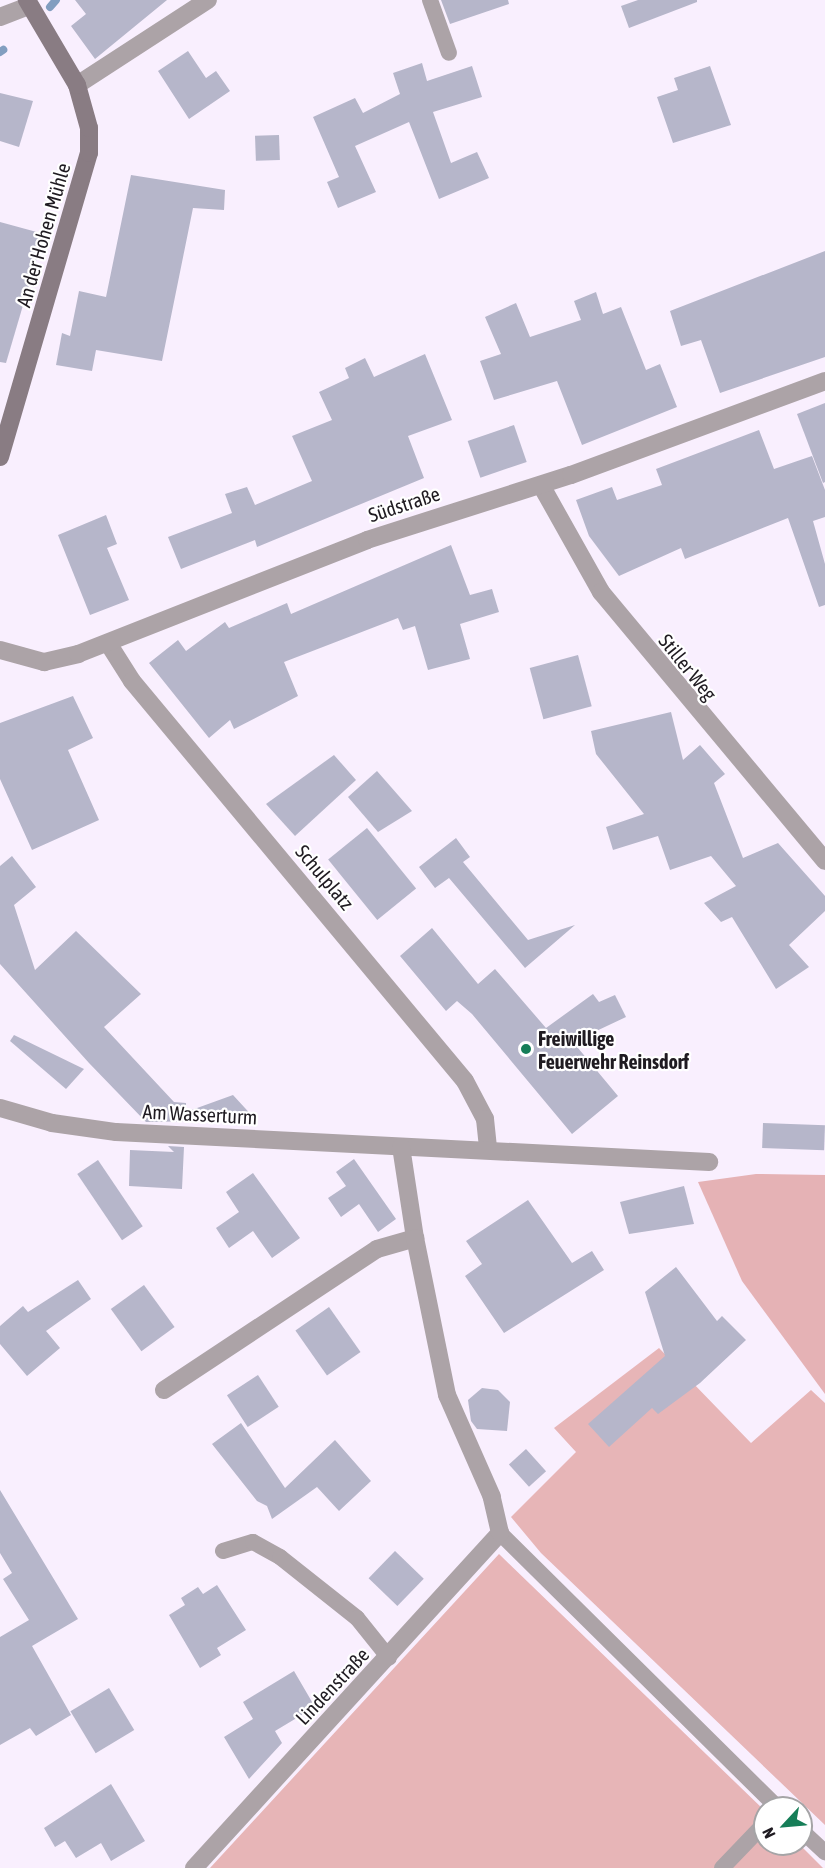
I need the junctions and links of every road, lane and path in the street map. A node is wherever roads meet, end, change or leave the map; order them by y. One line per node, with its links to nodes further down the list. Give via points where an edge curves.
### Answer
1 (208, 0): 6 (street)
2 (430, 0): 5 (lane)
3 (28, 3): 4 (street); 6 (street, An der Hohen Mühle)
4 (0, 17)
5 (449, 53)
6 (77, 85): 8 (street, An der Hohen Mühle, via 89,128 86,175)
7 (825, 381): 9 (street, Südstraße)
8 (0, 457)
9 (541, 484): 10 (street, Südstraße, via 367,540); 12 (street, Stiller Weg, via 601,592)
10 (108, 643): 11 (street, Südstraße, via 44,662); 15 (street, Schulplatz, via 117,663 465,1081 485,1119)
11 (0, 650)
12 (825, 861)
13 (0, 1108): 14 (street, Am Wasserturm, via 83,1129)
14 (401, 1146): 15 (street, Am Wasserturm); 17 (street)
15 (488, 1148): 16 (street, Am Wasserturm)
16 (709, 1162)
17 (415, 1239): 18 (street, via 377,1249); 19 (street, via 447,1395 492,1497)
18 (164, 1390)
19 (500, 1533): 21 (street, Lindenstraße); 22 (lane)
20 (223, 1551): 21 (lane, via 253,1542 280,1557 357,1618)
21 (389, 1658): 26 (street, Lindenstraße)
22 (766, 1796)
23 (753, 1836): 27 (lane)
24 (813, 1841): 25 (lane)
25 (825, 1852)
26 (194, 1868)
27 (722, 1868)

